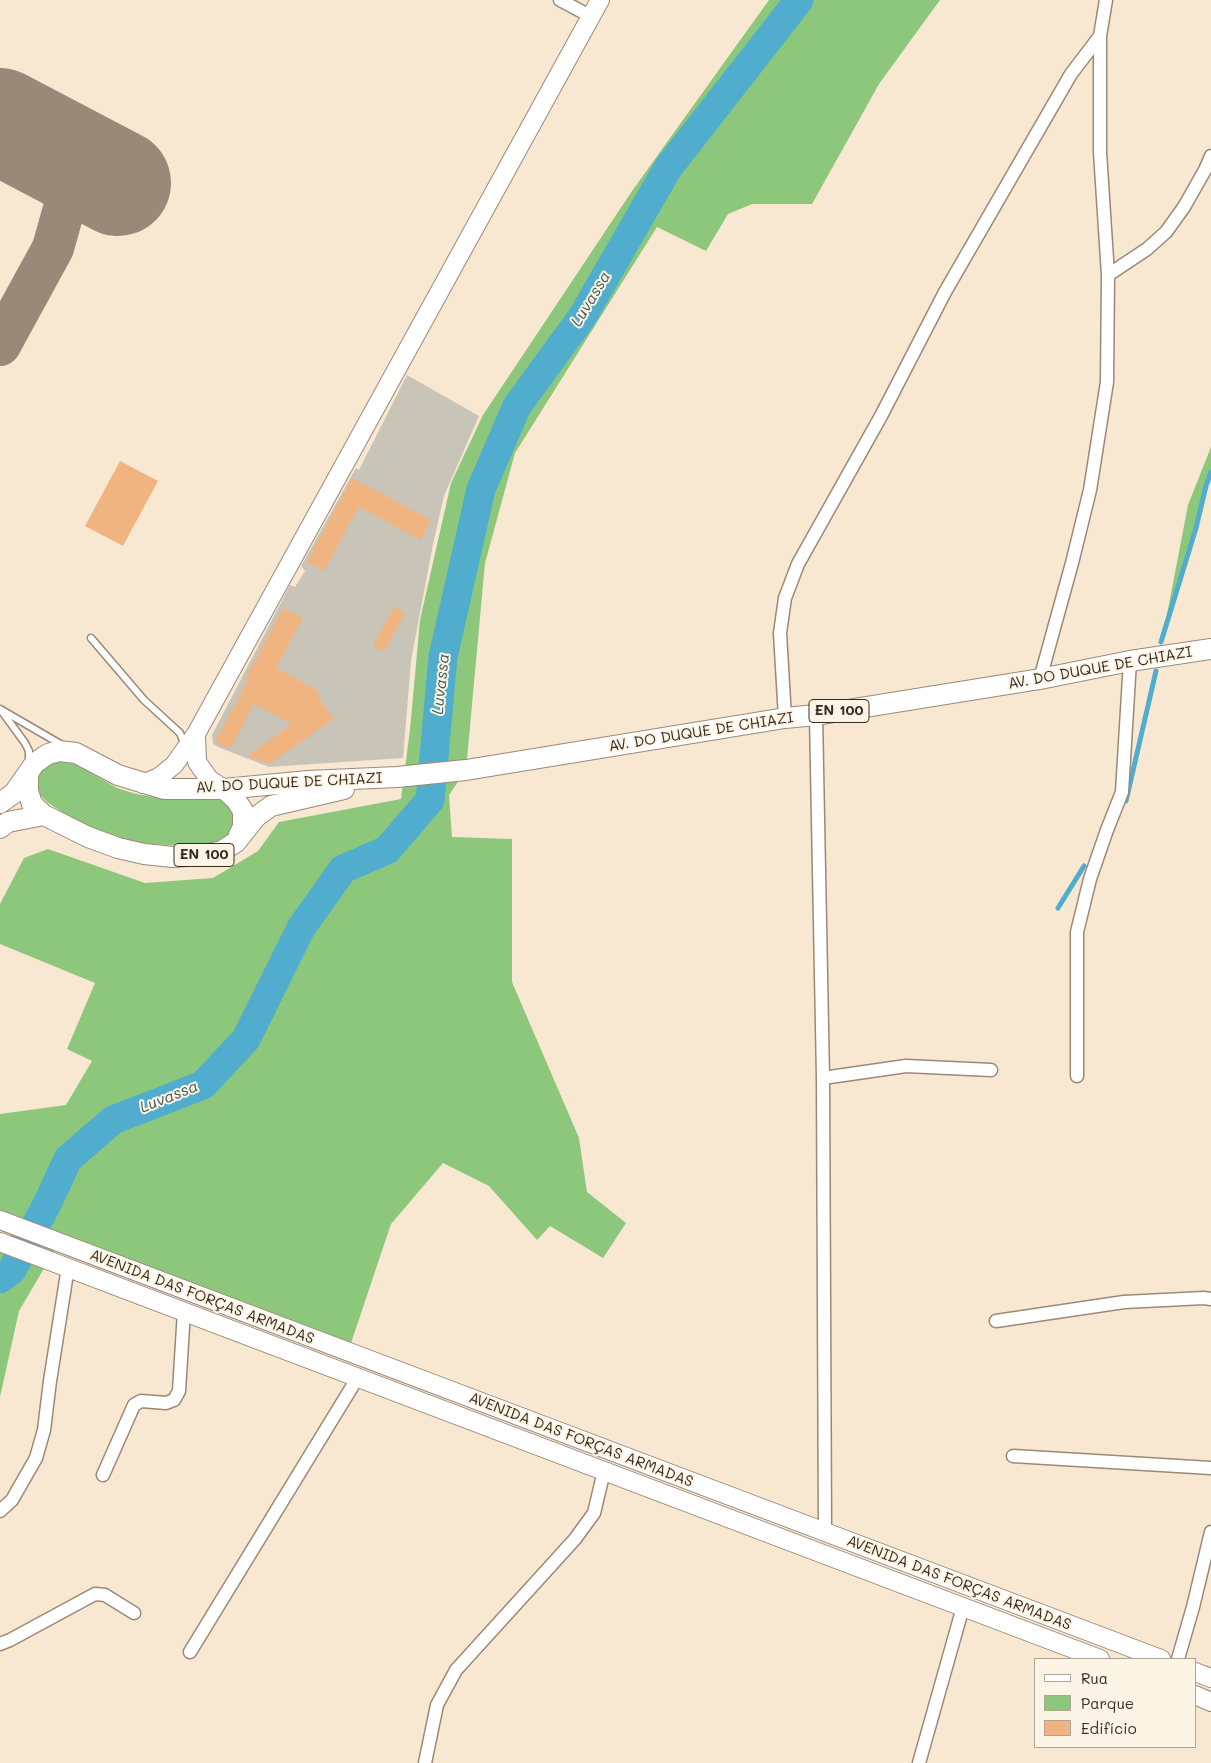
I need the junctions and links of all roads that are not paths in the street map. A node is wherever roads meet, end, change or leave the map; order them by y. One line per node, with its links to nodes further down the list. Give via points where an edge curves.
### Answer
1 (560, 0): 4 (street)
2 (600, 0): 4 (main road)
3 (1106, 0): 5 (street)
4 (590, 16): 15 (main road)
5 (1100, 36): 7 (street, via 1100,152); 14 (street, via 1071,74 945,292 881,416 798,564 785,598 780,632)
6 (1211, 156): 7 (street, via 1184,207 1166,232)
7 (1108, 275): 11 (street, via 1107,382 1090,490)
8 (91, 638): 15 (lane, via 144,700)
9 (1211, 649): 10 (main road, AV. DO DUQUE DE CHIAZI / EN 100)
10 (1130, 661): 11 (main road, AV. DO DUQUE DE CHIAZI / EN 100); 26 (street, via 1122,792 1090,879 1077,932)
11 (1040, 679): 13 (main road, AV. DO DUQUE DE CHIAZI / EN 100)
12 (0, 709): 16 (lane); 17 (lane, via 28,751)
13 (816, 715): 14 (main road, AV. DO DUQUE DE CHIAZI / EN 100); 27 (street)
14 (785, 718): 18 (main road, AV. DO DUQUE DE CHIAZI / EN 100, via 466,770)
15 (192, 742): 19 (main road, via 174,765); 20 (main road, via 197,762 209,779)
16 (76, 753): 17 (main road, AV. DO DUQUE DE CHIAZI / EN 100, via 59,751 48,754 35,763); 19 (main road, AV. DO DUQUE DE CHIAZI / EN 100)
17 (28, 775): 21 (main road, AV. DO DUQUE DE CHIAZI / EN 100, via 14,793); 22 (main road, EN 100, via 32,804)
18 (397, 777): 20 (main road, AV. DO DUQUE DE CHIAZI / EN 100); 24 (main road, AV. DO DUQUE DE CHIAZI / EN 100, via 271,806 256,816)
19 (143, 784): 20 (main road, AV. DO DUQUE DE CHIAZI / EN 100, via 164,789)
20 (224, 789): 24 (main road, EN 100, via 243,811 243,827)
21 (0, 803)
22 (44, 815): 23 (main road, via 8,822); 24 (main road, AV. DO DUQUE DE CHIAZI / EN 100, via 88,837 144,854 173,857 204,855 222,851)
23 (0, 828)
24 (236, 842)
25 (991, 1070): 27 (street, via 906,1066)
26 (1077, 1076)
27 (823, 1078): 40 (street)
28 (7, 1223): 40 (main road, AVENIDA DAS FORÇAS ARMADAS)
29 (3, 1243): 30 (main road, AVENIDA DAS FORÇAS ARMADAS)
30 (68, 1267): 32 (main road, AVENIDA DAS FORÇAS ARMADAS); 39 (street, via 42,1439 36,1458 12,1500)
31 (1211, 1299): 33 (street, via 1124,1302)
32 (184, 1311): 34 (main road, AVENIDA DAS FORÇAS ARMADAS); 38 (street, via 179,1391 174,1400 166,1403 141,1401 134,1405)
33 (996, 1321)
34 (358, 1378): 37 (main road, AVENIDA DAS FORÇAS ARMADAS); 45 (street)
35 (1013, 1456): 36 (street)
36 (1211, 1468)
37 (604, 1471): 42 (main road, AVENIDA DAS FORÇAS ARMADAS); 53 (street, via 594,1513 575,1539 456,1670 437,1704)
38 (103, 1475)
39 (0, 1511)
40 (825, 1532): 47 (main road, AVENIDA DAS FORÇAS ARMADAS)
41 (1211, 1532): 48 (street)
42 (963, 1607): 46 (main road, AVENIDA DAS FORÇAS ARMADAS); 54 (street)
43 (134, 1613): 44 (street, via 105,1595 95,1594)
44 (0, 1644)
45 (190, 1652)
46 (1097, 1658)
47 (1158, 1658)
48 (1178, 1658)
49 (1196, 1672): 50 (main road)
50 (1211, 1678)
51 (1196, 1695): 52 (main road)
52 (1211, 1702)
53 (425, 1763)
54 (919, 1763)

